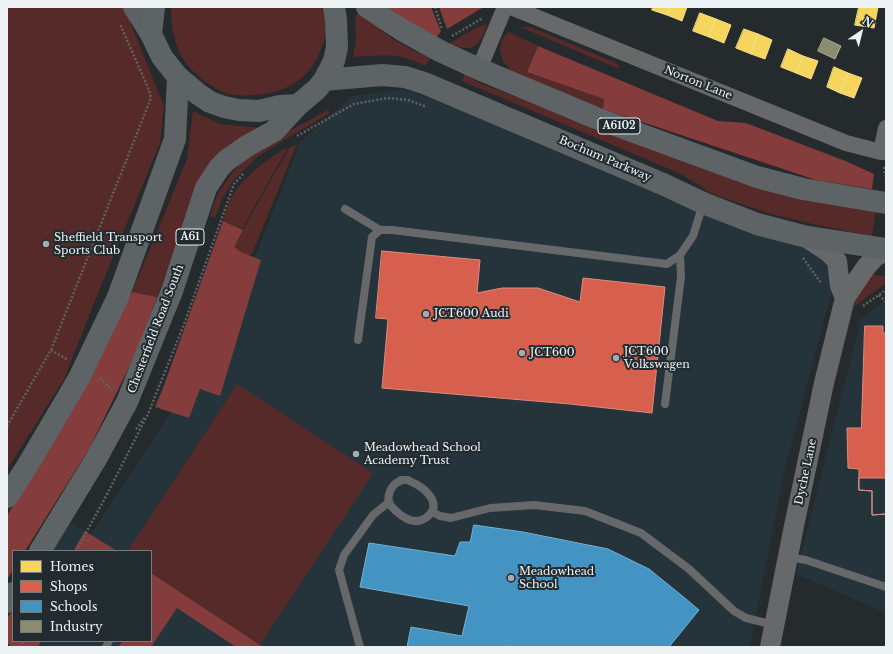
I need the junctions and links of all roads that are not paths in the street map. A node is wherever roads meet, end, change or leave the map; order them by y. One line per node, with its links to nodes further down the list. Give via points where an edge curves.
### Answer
1 (154, 7): 7 (highway)
2 (334, 7): 10 (highway, Chesterfield Road South, via 337,47 334,61)
3 (367, 7): 8 (highway, A6102, via 430,46)
4 (505, 7): 8 (street)
5 (511, 7): 13 (street, Norton Lane, via 846,143)
6 (126, 14): 7 (main road)
7 (151, 34): 9 (highway, via 162,57)
8 (479, 69): 15 (highway, A6102, via 596,118 757,177 803,189)
9 (178, 76): 11 (highway, via 198,94 224,107 259,111); 25 (highway, via 175,139 118,297 79,378)
10 (324, 80): 11 (highway, Chesterfield Road South); 14 (highway, Bochum Parkway, via 382,75 424,83)
11 (298, 105): 28 (highway, Chesterfield Road South / A61, via 274,131 227,160 206,188 172,291 127,402 96,460)
12 (886, 128): 13 (street)
13 (884, 152)
14 (703, 203): 18 (highway, Bochum Parkway, via 757,224); 21 (lane, via 693,236)
15 (886, 203)
16 (345, 209): 17 (lane)
17 (380, 230): 21 (lane, via 667,264); 23 (lane, via 372,237)
18 (803, 236): 19 (highway, Bochum Parkway); 22 (street, via 837,261 840,286)
19 (886, 249)
20 (886, 252): 22 (street, Dyche Lane, via 876,256 866,267)
21 (680, 255): 24 (lane, via 681,277)
22 (845, 298): 29 (street, Dyche Lane, via 824,383)
23 (358, 340)
24 (665, 404)
25 (7, 497)
26 (389, 502): 27 (lane, via 399,514 413,522 419,522); 27 (lane, via 391,488 401,480 408,480 429,495 434,506); 32 (lane, via 373,515 344,555 339,570)
27 (432, 512): 31 (lane, via 452,518 490,508 534,505 585,511 641,534 689,569 734,610 746,618)
28 (41, 550)
29 (788, 557): 30 (lane, via 806,560); 31 (street, Dyche Lane)
30 (886, 587)
31 (774, 626): 33 (street, Dyche Lane)
32 (360, 647)
33 (770, 647)

